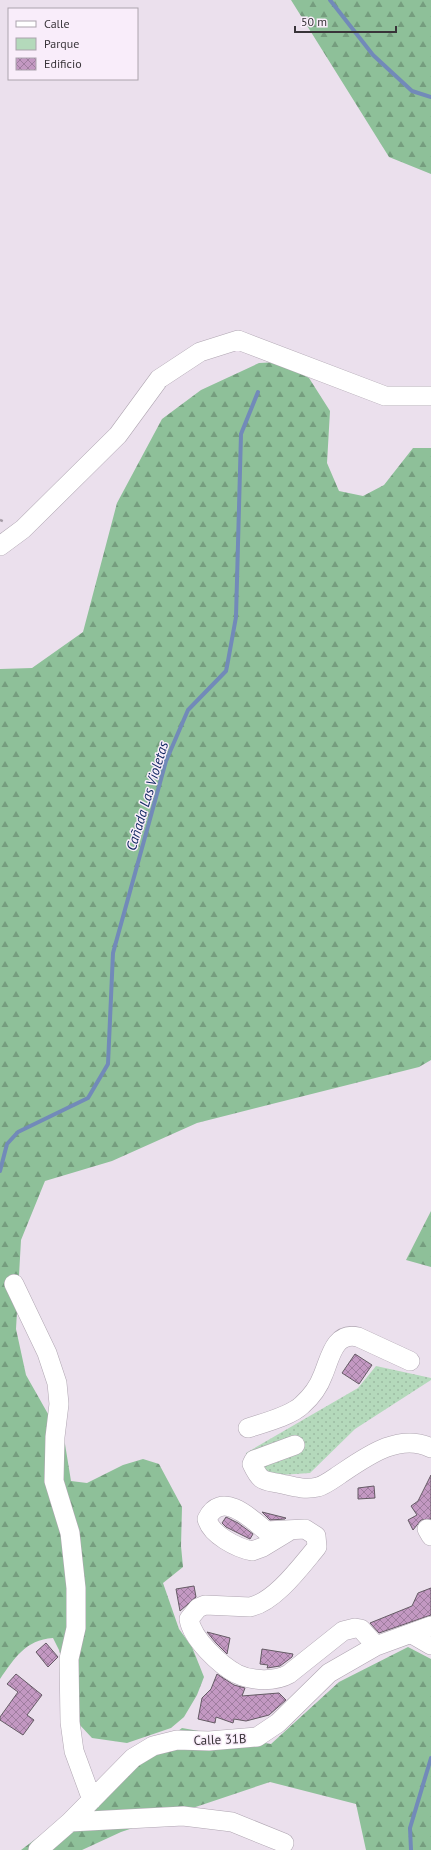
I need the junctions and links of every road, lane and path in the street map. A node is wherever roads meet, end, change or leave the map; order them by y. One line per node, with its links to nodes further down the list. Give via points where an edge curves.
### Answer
1 (431, 396): 2 (street, via 385,396 238,340 200,352 159,379 118,435 23,529)
2 (0, 546)
3 (14, 1284): 13 (street, via 57,1383 59,1404 54,1481 70,1533 76,1588 76,1628 69,1658 70,1722 74,1751)
4 (410, 1361): 5 (street, via 358,1337 346,1337 332,1349 323,1376 313,1394 301,1406)
5 (248, 1428)
6 (295, 1445): 7 (street, via 254,1460 252,1464 259,1477 265,1481 306,1489 320,1487 365,1458 396,1443 410,1441)
7 (431, 1448)
8 (291, 1530): 12 (street, via 305,1529 312,1532 316,1536 317,1547 288,1581 257,1606 205,1605 198,1608 189,1619 203,1647 237,1674 267,1679 289,1674 343,1631 361,1629)
9 (431, 1626): 10 (street, Calle 31B)
10 (412, 1634): 11 (street); 12 (street, Calle 31B)
11 (431, 1645)
12 (376, 1646): 13 (street, Calle 31B, via 329,1673 278,1723 257,1736 177,1740 153,1746 133,1758)
13 (92, 1800): 14 (street, Calle 31B)
14 (70, 1822): 15 (street, via 184,1816 232,1822); 16 (street, Calle 31B)
15 (284, 1844)
16 (38, 1850)

